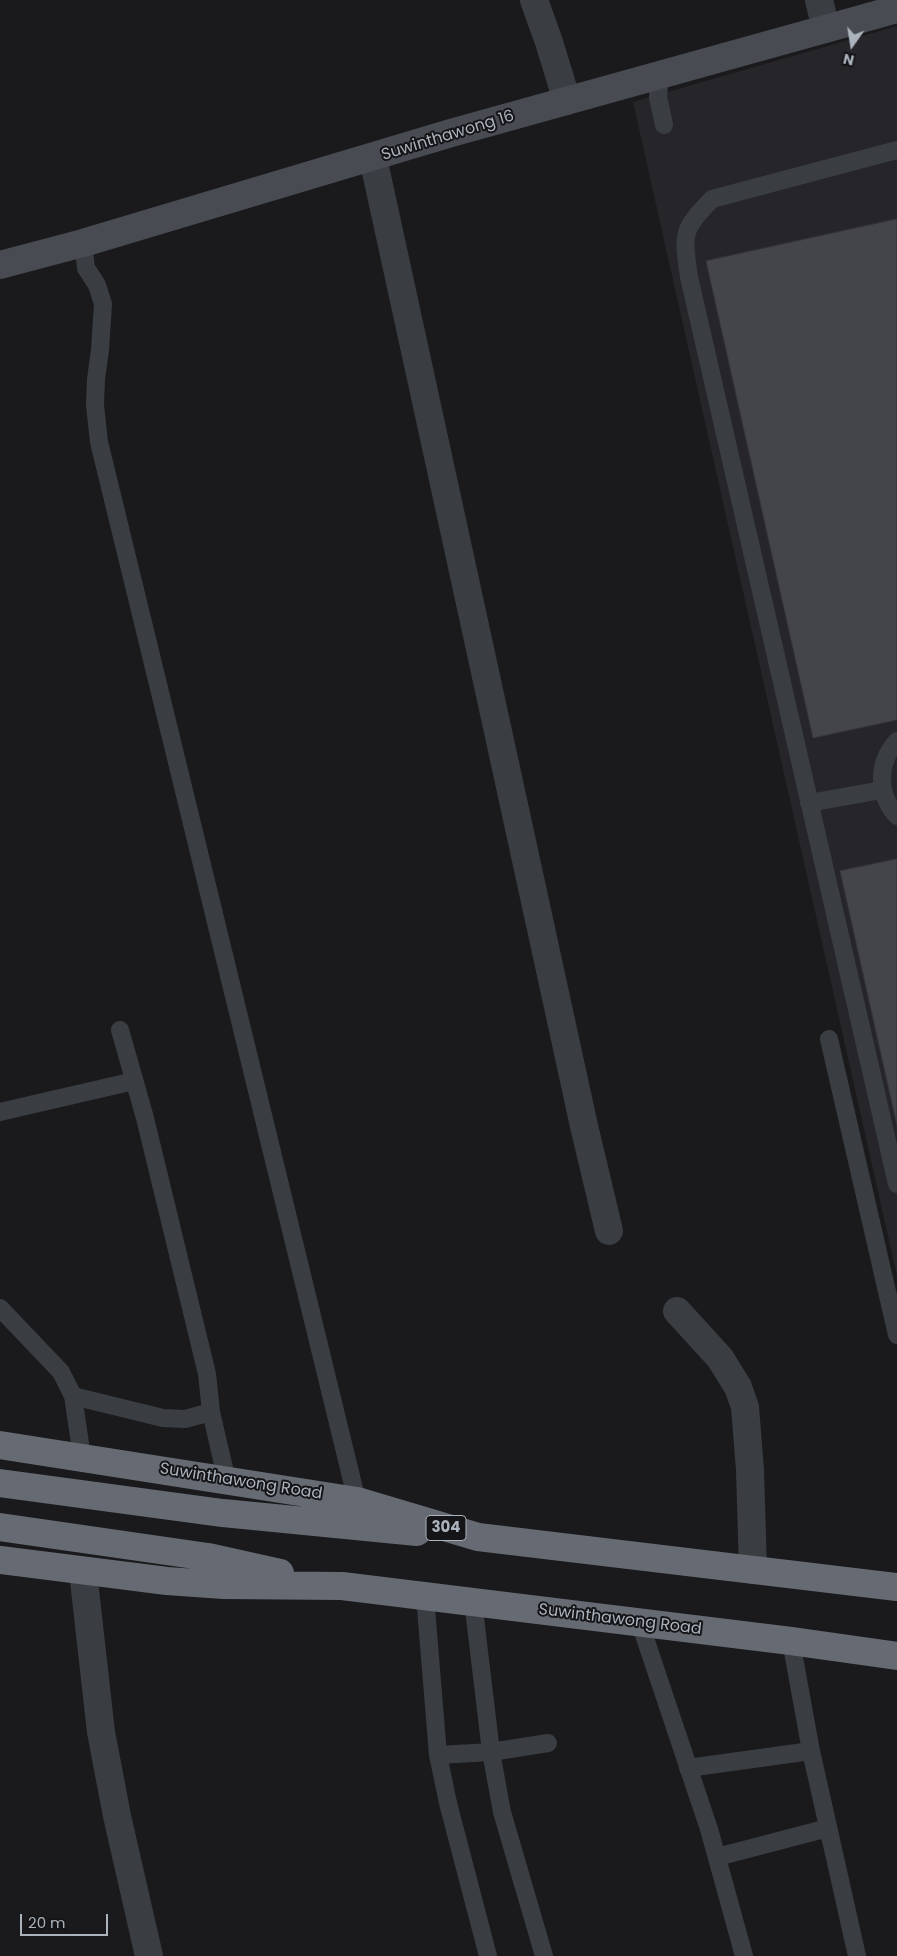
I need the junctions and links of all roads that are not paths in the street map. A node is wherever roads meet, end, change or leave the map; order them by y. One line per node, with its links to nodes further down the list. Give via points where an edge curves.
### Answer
1 (534, 0): 6 (street)
2 (819, 0): 4 (street)
3 (887, 7): 4 (street, Suwinthawong 16)
4 (826, 29): 5 (street, Suwinthawong 16)
5 (660, 76): 6 (street, Suwinthawong 16); 7 (lane, via 658,97)
6 (567, 101): 9 (street, Suwinthawong 16)
7 (664, 125)
8 (897, 150): 14 (lane, via 712,199 691,220 684,242 688,277)
9 (373, 158): 10 (street, Suwinthawong 16); 21 (street)
10 (83, 242): 11 (street, Suwinthawong 16); 31 (lane, via 86,268 97,285 103,304 95,405 99,442)
11 (0, 265)
12 (897, 741): 13 (lane, via 886,756)
13 (882, 790): 14 (lane); 15 (lane)
14 (809, 803): 20 (lane)
15 (897, 816)
16 (120, 1030): 18 (lane)
17 (829, 1039): 24 (lane)
18 (134, 1081): 19 (lane); 26 (lane, via 207,1374)
19 (0, 1112)
20 (897, 1184)
21 (609, 1231)
22 (0, 1308): 25 (lane, via 61,1372)
23 (678, 1311): 35 (street, via 720,1358 738,1387 744,1406)
24 (897, 1335)
25 (74, 1396): 26 (lane, via 163,1418 185,1418); 28 (lane)
26 (211, 1412): 29 (lane)
27 (0, 1445): 28 (highway, Suwinthawong Road / 304)
28 (82, 1456): 29 (highway, Suwinthawong Road / 304)
29 (228, 1481): 31 (highway, Suwinthawong Road / 304)
30 (0, 1483): 33 (highway, Suwinthawong Road / 304, via 224,1513)
31 (357, 1501): 33 (highway, Suwinthawong Road / 304)
32 (0, 1527): 37 (highway, Suwinthawong Road, via 208,1557)
33 (478, 1538): 35 (highway, Suwinthawong Road / 304)
34 (0, 1560): 36 (highway, Suwinthawong Road)
35 (753, 1570): 38 (highway, Suwinthawong Road / 304)
36 (83, 1572): 37 (highway, Suwinthawong Road, via 177,1582); 51 (street, via 101,1732 116,1816)
37 (342, 1586): 39 (highway, Suwinthawong Road)
38 (897, 1587)
39 (425, 1596): 40 (highway, Suwinthawong Road); 47 (lane)
40 (472, 1601): 41 (highway, Suwinthawong Road); 46 (lane)
41 (640, 1623): 42 (highway, Suwinthawong Road); 48 (lane)
42 (791, 1641): 43 (highway, Suwinthawong Road); 45 (lane)
43 (897, 1656)
44 (548, 1743): 46 (lane)
45 (811, 1751): 48 (lane); 49 (lane)
46 (491, 1752): 47 (lane); 53 (lane, via 502,1812)
47 (438, 1755): 52 (lane)
48 (688, 1768): 50 (lane)
49 (828, 1828): 50 (lane); 55 (lane)
50 (717, 1858): 54 (lane)
51 (149, 1956)
52 (488, 1956)
53 (544, 1956)
54 (744, 1956)
55 (857, 1956)

